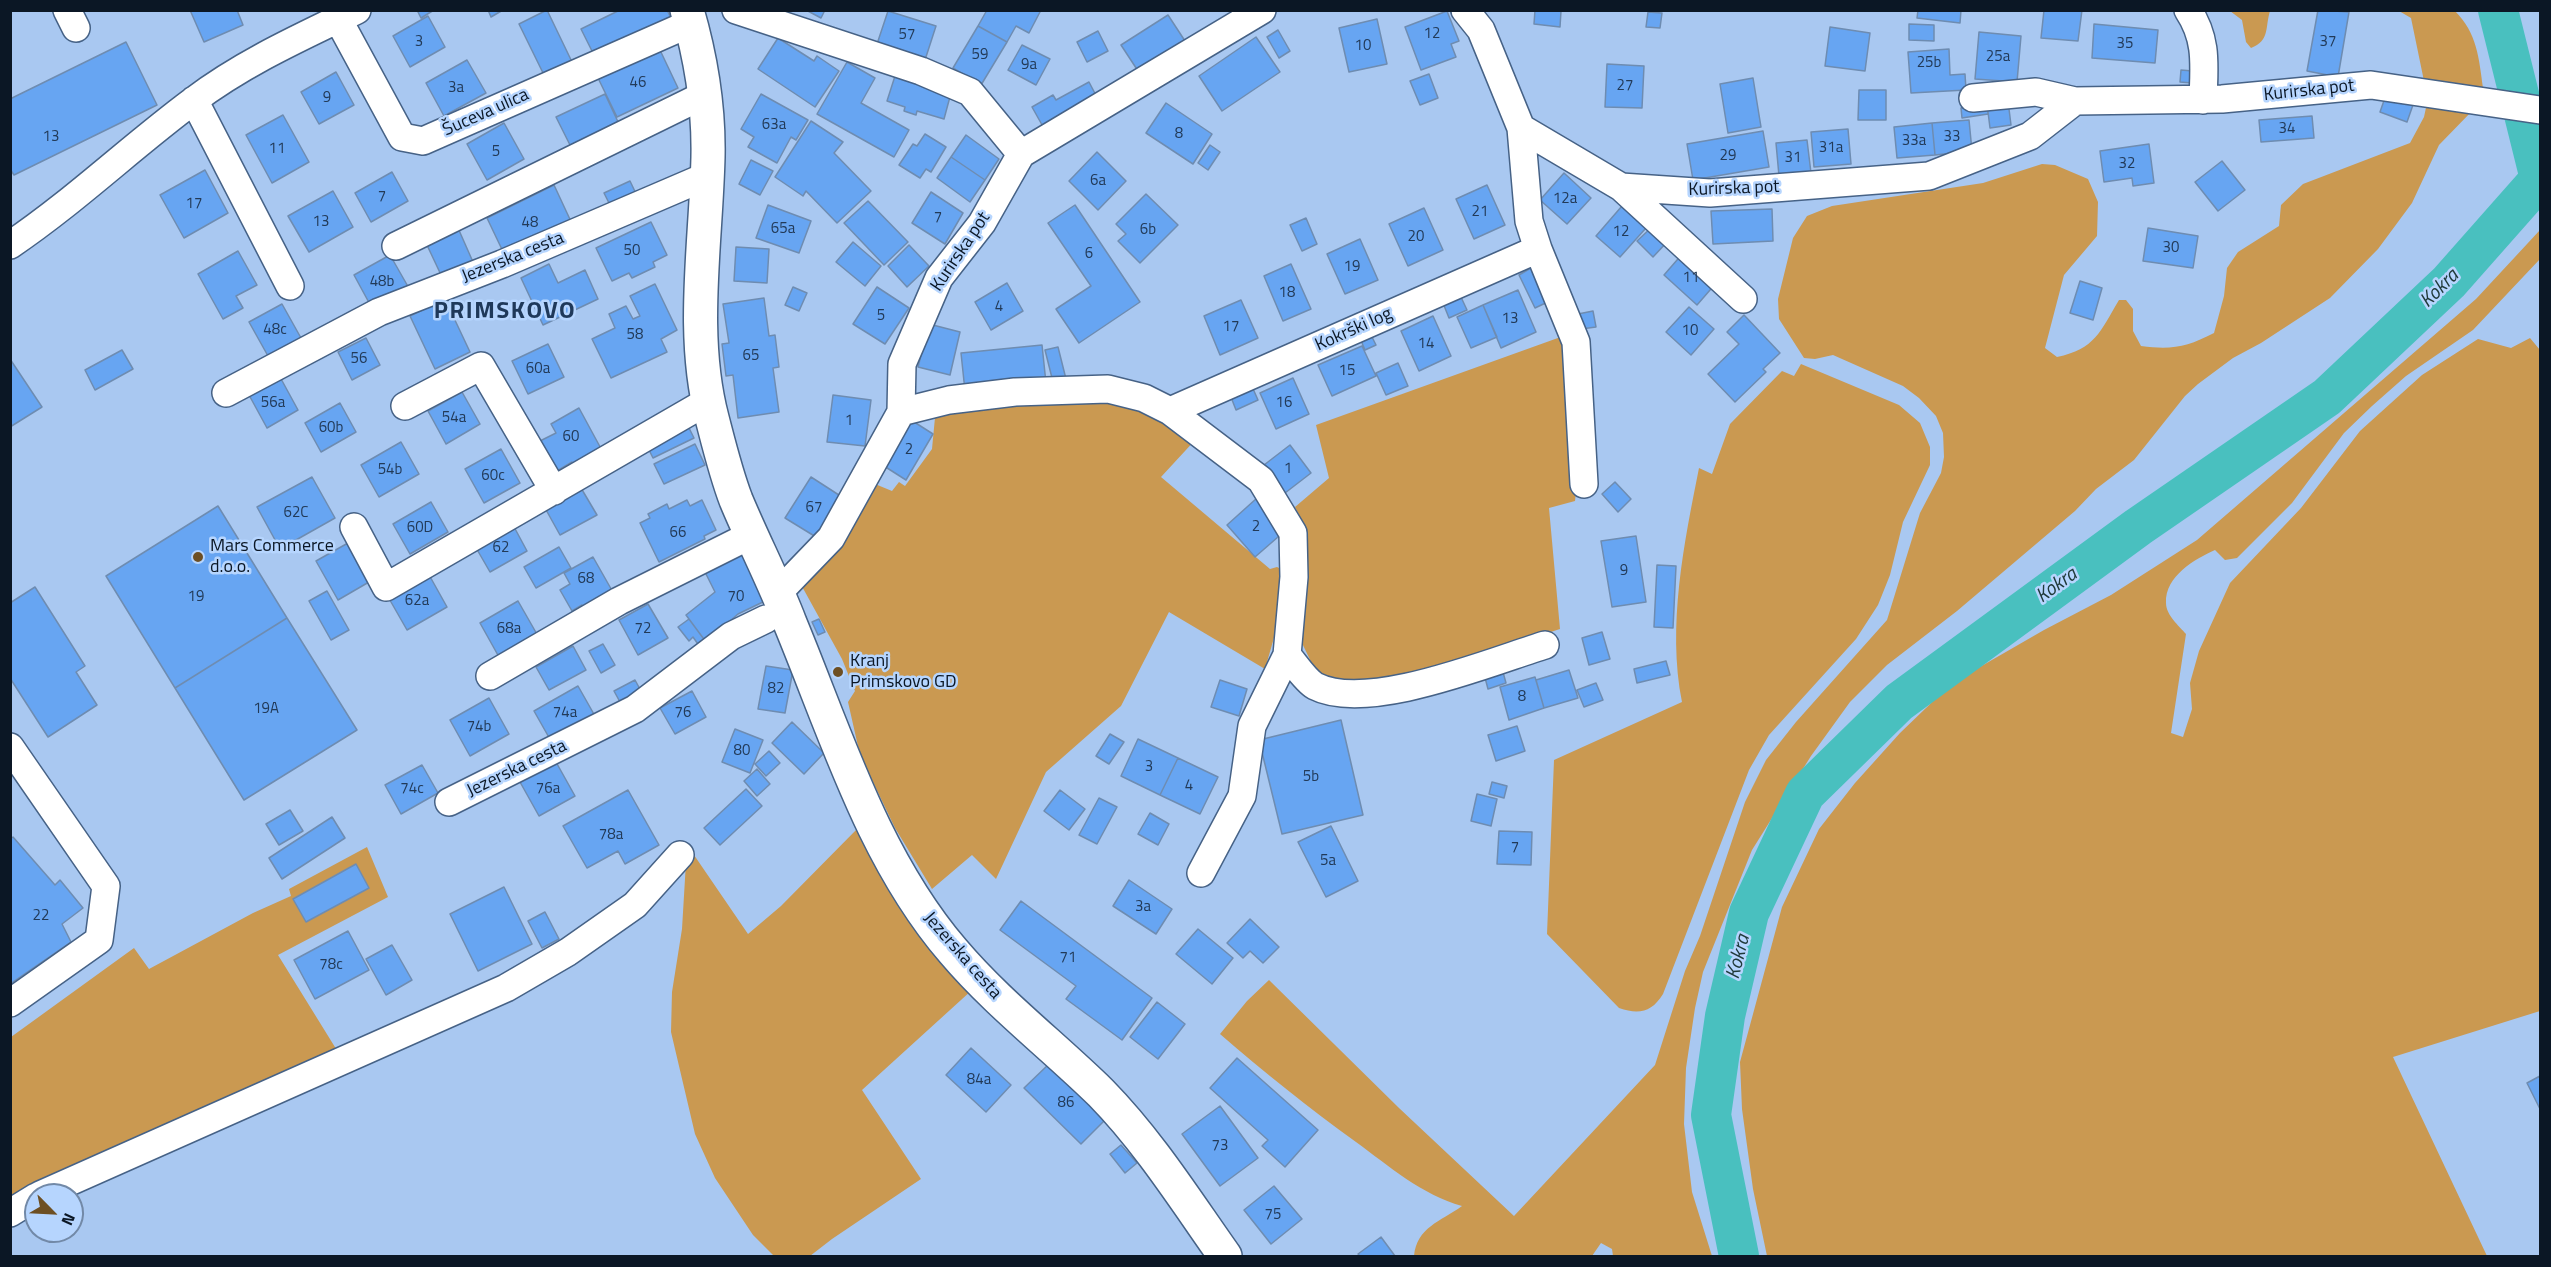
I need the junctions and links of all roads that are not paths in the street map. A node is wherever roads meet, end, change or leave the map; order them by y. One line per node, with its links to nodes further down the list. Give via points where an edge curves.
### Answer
1 (736, 10): 14 (street, via 921,70 970,92)
2 (1262, 10): 14 (street, Kurirska pot)
3 (1465, 10): 13 (street, via 1481,30)
4 (2188, 10): 10 (street, via 2200,28)
5 (348, 15): 6 (street, Šuceva ulica, via 402,137 423,141); 9 (street, Šuceva ulica, via 260,58)
6 (689, 16): 7 (street, Jezerska cesta)
7 (704, 95): 15 (street, Jezerska cesta); 18 (street)
8 (1973, 98): 11 (street, Kurirska pot, via 2036,92)
9 (194, 100): 17 (street, Šuceva ulica, via 45,222); 20 (street)
10 (2203, 100): 11 (street, Kurirska pot); 12 (street, Kurirska pot, via 2371,85)
11 (2075, 101): 16 (street, Kurirska pot, via 2030,136 1929,176 1710,193)
12 (2541, 110)
13 (1521, 128): 16 (street, Kurirska pot); 19 (street, via 1529,221)
14 (1021, 154): 25 (street, Kurirska pot, via 982,223 939,278 902,364)
15 (707, 177): 22 (street, Jezerska cesta, via 379,312); 23 (street, Jezerska cesta, via 702,316)
16 (1621, 187): 21 (street)
17 (10, 245)
18 (396, 246)
19 (1538, 249): 26 (street, Kokrški log); 27 (street, via 1576,342)
20 (290, 286)
21 (1743, 298)
22 (226, 393)
23 (708, 401): 28 (street); 30 (street, Jezerska cesta, via 735,496)
24 (405, 406): 28 (street, via 481,366)
25 (901, 411): 26 (street, via 1015,392 1108,389 1144,398); 31 (street, Kurirska pot, via 831,538)
26 (1170, 411): 33 (street, via 1261,480 1293,533 1294,577)
27 (1584, 484)
28 (554, 491): 29 (street, via 386,586)
29 (354, 527)
30 (751, 535): 31 (street, Jezerska cesta); 34 (street, via 619,601)
31 (772, 606): 36 (street, Jezerska cesta, via 635,709); 43 (street, Jezerska cesta, via 881,842 916,902 952,951 1001,1002 1103,1095 1140,1137)
32 (1545, 645): 33 (street, via 1396,691 1351,696 1314,685)
33 (1287, 655): 38 (street, via 1252,726 1242,796)
34 (490, 676)
35 (10, 747): 39 (street, via 106,886 99,940)
36 (449, 802)
37 (680, 855): 40 (street, via 635,905 568,952 506,988)
38 (1201, 873)
39 (10, 1003)
40 (67, 1183)
41 (24, 1204): 42 (street)
42 (10, 1213)
43 (1225, 1257)

